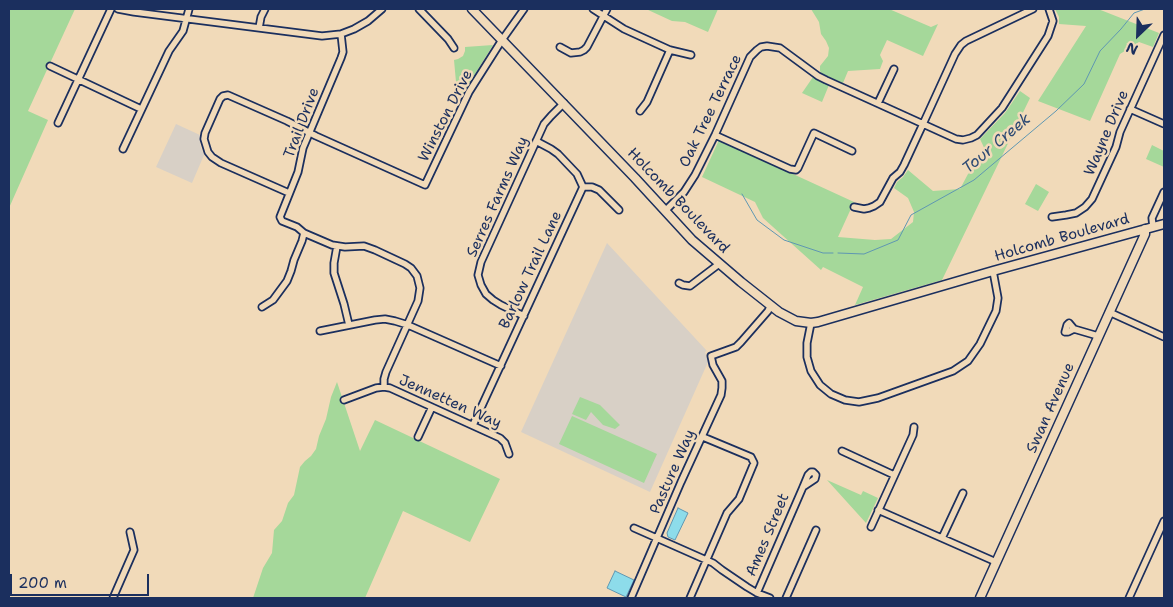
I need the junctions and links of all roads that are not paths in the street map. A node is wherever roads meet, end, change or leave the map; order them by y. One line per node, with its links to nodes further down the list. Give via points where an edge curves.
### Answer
1 (111, 9): 25 (street)
2 (118, 9): 14 (street)
3 (189, 9): 14 (street)
4 (265, 9): 15 (street)
5 (382, 9): 16 (street, via 362,26)
6 (419, 9): 20 (street)
7 (472, 9): 18 (street, Holcomb Boulevard)
8 (524, 9): 18 (street, Winston Drive)
9 (592, 9): 13 (street)
10 (607, 9): 13 (street)
11 (1033, 9): 32 (street, via 961,45)
12 (1048, 9): 32 (street, Oak Tree Terrace, via 1053,22 1048,36 1002,108 977,134 972,138 956,139)
13 (603, 15): 19 (street, via 584,50 571,53); 21 (street, via 624,29)
14 (186, 19): 15 (street); 28 (street, via 183,31 172,45)
15 (259, 28): 16 (street, via 322,36)
16 (341, 34): 34 (street, Trail Drive, via 343,52)
17 (1164, 35): 29 (street, Wayne Drive)
18 (502, 40): 26 (street, Holcomb Boulevard); 34 (street, Winston Drive, via 465,99 425,185)
19 (560, 47)
20 (454, 48)
21 (670, 50): 22 (street); 30 (street)
22 (691, 55)
23 (50, 66): 25 (street)
24 (894, 69): 27 (street)
25 (78, 80): 28 (street); 31 (street)
26 (564, 103): 36 (street, Serres Farms Way, via 544,124); 44 (street, Holcomb Boulevard)
27 (878, 103): 32 (street, Oak Tree Terrace); 35 (street, Oak Tree Terrace, via 818,76 780,48 761,47 750,57)
28 (141, 109): 37 (street)
29 (1130, 109): 33 (street); 45 (street, Wayne Drive, via 1089,203 1076,213)
30 (640, 111)
31 (58, 123)
32 (923, 124): 42 (street, via 904,165 880,202 864,209)
33 (1164, 124)
34 (310, 133): 41 (street, Trail Drive); 41 (street, via 228,95 220,99 205,133 204,140 212,157)
35 (715, 135): 38 (street, via 796,170 814,134); 44 (street, Oak Tree Terrace, via 690,185)
36 (536, 141): 39 (street, via 558,154 577,174); 56 (street, Serres Farms Way, via 478,275 486,294)
37 (122, 149)
38 (852, 151)
39 (583, 187): 43 (street, via 599,190); 56 (street, Barlow Trail Lane)
40 (1164, 192): 47 (street, Swan Avenue)
41 (289, 193): 48 (street, Trail Drive, via 280,214 281,220)
42 (854, 206)
43 (619, 210)
44 (665, 211): 50 (street, Holcomb Boulevard)
45 (1052, 217)
46 (1164, 224): 47 (street, Holcomb Boulevard)
47 (1149, 228): 51 (street, Holcomb Boulevard); 55 (street, Swan Avenue)
48 (304, 233): 49 (street); 54 (street, via 287,281)
49 (337, 246): 58 (street, via 334,273); 59 (street, via 370,248 405,264 414,272 420,295)
50 (719, 264): 52 (street, via 692,285); 53 (street, Holcomb Boulevard)
51 (993, 271): 57 (street, Holcomb Boulevard); 57 (street, via 998,293 996,311 968,361 953,371 878,398 859,402 844,400 820,385 807,357)
52 (679, 283)
53 (771, 305): 57 (street, Holcomb Boulevard, via 793,320); 71 (street, Pasture Way, via 736,347 711,356 722,388)
54 (262, 307)
55 (1109, 312): 62 (street, Swan Avenue); 63 (street)
56 (524, 316): 64 (street, Barlow Trail Lane)
57 (811, 323)
58 (349, 325): 59 (street, via 385,319); 61 (street)
59 (408, 325): 64 (street); 65 (street, via 386,372)
60 (1074, 329): 62 (street)
61 (320, 331)
62 (1098, 336): 86 (street, Swan Avenue)
63 (1164, 337)
64 (501, 366): 68 (street, Barlow Trail Lane)
65 (384, 387): 66 (street, Jennetten Way); 67 (street, Jennetten Way)
66 (344, 400)
67 (432, 406): 68 (street, Jennetten Way); 70 (street)
68 (473, 425): 73 (street, Jennetten Way, via 500,438)
69 (914, 427): 74 (street)
70 (418, 437)
71 (703, 437): 83 (street, Pasture Way); 85 (street, via 751,457 754,464 740,500 727,513)
72 (842, 451): 74 (street)
73 (509, 454)
74 (894, 475): 77 (street)
75 (803, 486): 87 (street, Ames Street)
76 (963, 493): 84 (street)
77 (878, 510): 79 (street); 84 (street)
78 (1164, 520): 94 (street)
79 (870, 527)
80 (634, 528): 83 (street, Ames Street)
81 (816, 530): 92 (street)
82 (130, 532): 88 (street, via 134,550)
83 (658, 538): 85 (street, Ames Street); 89 (street, Pasture Way)
84 (942, 538): 86 (street)
85 (706, 560): 87 (street, Ames Street); 90 (street)
86 (996, 562): 93 (street, Swan Avenue)
87 (757, 593): 91 (street, Ames Street)
88 (113, 598)
89 (631, 598)
90 (690, 598)
91 (770, 598)
92 (786, 598)
93 (980, 598)
94 (1129, 598)

